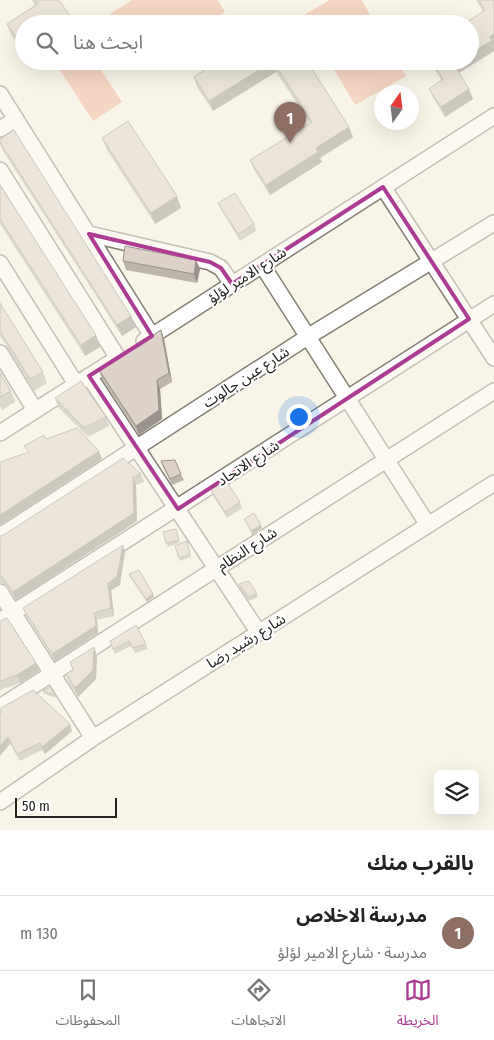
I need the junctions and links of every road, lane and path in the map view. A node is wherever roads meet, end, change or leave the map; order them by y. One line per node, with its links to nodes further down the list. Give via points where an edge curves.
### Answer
1 (0, 94): 3 (street)
2 (494, 116): 6 (street, شارع الامير لؤلؤ)
3 (16, 119): 4 (street); 8 (street)
4 (0, 129)
5 (0, 170): 18 (street)
6 (383, 187): 9 (street); 11 (street, شارع الامير لؤلؤ)
7 (494, 223): 9 (street, شارع عين جالوت)
8 (89, 234): 12 (street, via 210,262 221,268); 15 (street)
9 (433, 262): 14 (street); 16 (street, شارع عين جالوت)
10 (0, 263): 21 (street)
11 (262, 265): 12 (street, شارع الامير لؤلؤ); 16 (street)
12 (232, 284): 15 (street, شارع الامير لؤلؤ)
13 (494, 304): 14 (street, شارع الاتحاد)
14 (469, 319): 19 (street); 23 (street, شارع الاتحاد)
15 (152, 336): 18 (street, شارع الامير لؤلؤ)
16 (309, 336): 23 (street); 26 (street, شارع عين جالوت)
17 (0, 353): 24 (street)
18 (118, 358): 20 (street, شارع الامير لؤلؤ)
19 (494, 358)
20 (89, 376): 21 (street, شارع الامير لؤلؤ); 26 (street)
21 (76, 384): 24 (street, شارع الامير لؤلؤ)
22 (494, 391): 27 (street, شارع النظام)
23 (349, 398): 27 (street); 29 (street, شارع الاتحاد)
24 (36, 410): 25 (street, شارع الامير لؤلؤ)
25 (2, 428)
26 (138, 448): 29 (street); 31 (street, شارع عين جالوت)
27 (387, 460): 30 (street); 32 (street, شارع النظام)
28 (494, 483): 30 (street, شارع رشيد رضا)
29 (178, 508): 32 (street); 34 (street, شارع الاتحاد)
30 (428, 525): 36 (street, شارع رشيد رضا)
31 (0, 536)
32 (217, 569): 36 (street); 37 (street, شارع النظام)
33 (0, 592): 34 (street)
34 (13, 613): 35 (street, شارع الاتحاد); 37 (street)
35 (0, 621)
36 (259, 633): 39 (street, شارع رشيد رضا)
37 (52, 674): 38 (street, شارع النظام); 39 (street)
38 (0, 706)
39 (93, 738): 40 (street, شارع رشيد رضا)
40 (0, 802)

